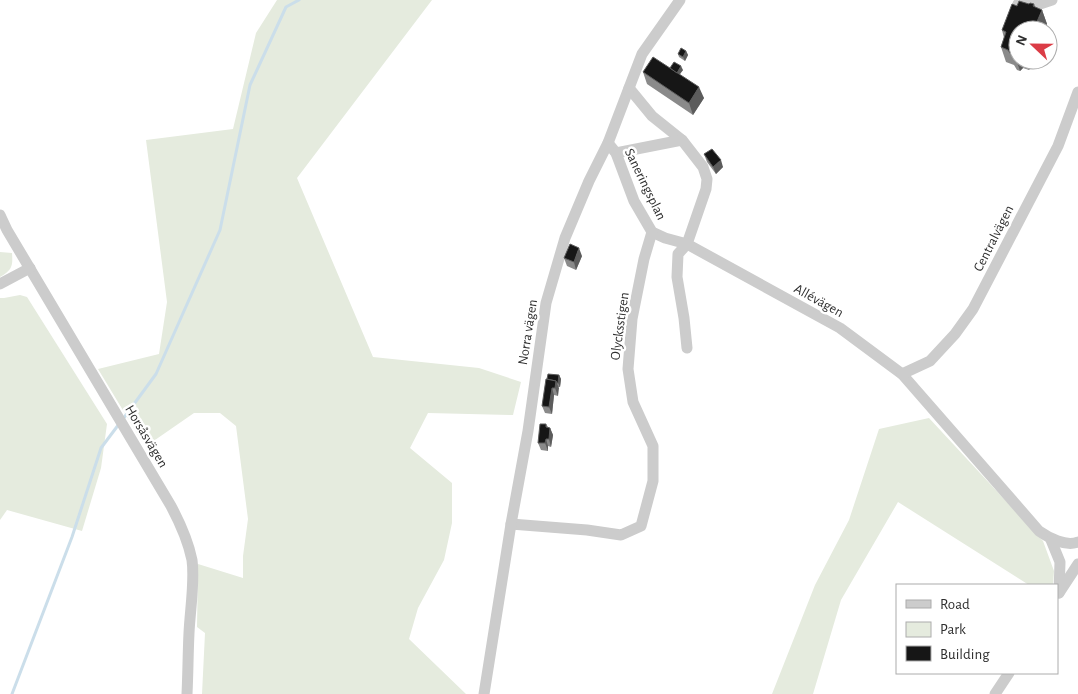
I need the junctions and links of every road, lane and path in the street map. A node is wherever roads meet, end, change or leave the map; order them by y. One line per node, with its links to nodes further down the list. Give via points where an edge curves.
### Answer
1 (680, 0): 4 (street, Norra vägen, via 642,54)
2 (1052, 0): 3 (street, via 1040,4)
3 (1018, 4)
4 (629, 88): 6 (street, via 652,116); 7 (street, Norra vägen)
5 (1078, 92): 15 (street, Centralvägen, via 1058,146 973,310 930,360)
6 (682, 140): 8 (street); 11 (street, via 703,166 707,179)
7 (608, 143): 8 (street, Saneringsplan); 16 (street, Norra vägen, via 565,238 546,303)
8 (616, 153): 10 (street, Saneringsplan, via 634,201)
9 (0, 215): 12 (street, Horsåsvägen)
10 (652, 232): 11 (street, Saneringsplan); 16 (street, Olycksstigen, via 632,319 628,369 634,402 653,446 653,481 640,526 621,535)
11 (687, 244): 14 (street, via 678,254 677,277); 15 (street, Allévägen, via 840,328)
12 (30, 268): 13 (street); 22 (street, Horsåsvägen, via 171,506 189,546 192,594)
13 (0, 284)
14 (687, 348)
15 (902, 374): 17 (street, Allévägen, via 1039,531)
16 (511, 524): 23 (street, Norra vägen)
17 (1051, 540): 18 (street); 20 (street, Allévägen, via 1060,562)
18 (1078, 542)
19 (1078, 564): 20 (street)
20 (1058, 595)
21 (1008, 674): 24 (street)
22 (187, 694)
23 (484, 694)
24 (995, 694)

